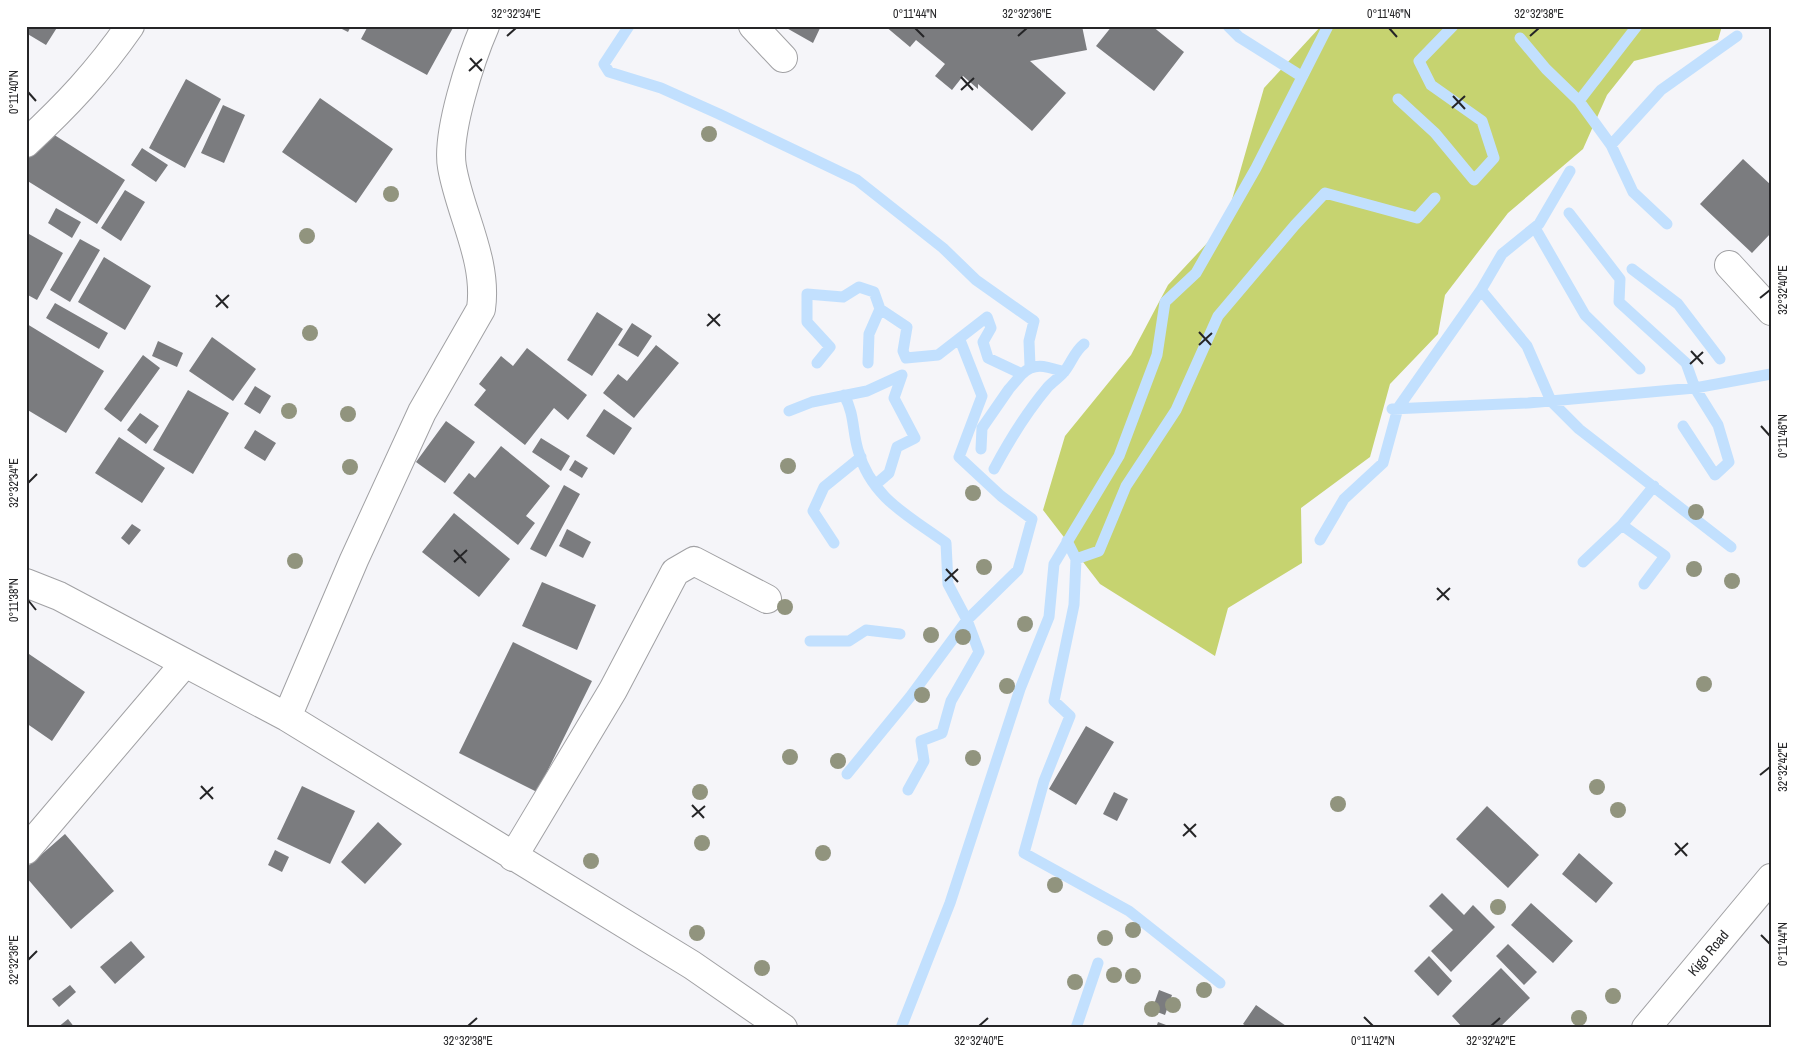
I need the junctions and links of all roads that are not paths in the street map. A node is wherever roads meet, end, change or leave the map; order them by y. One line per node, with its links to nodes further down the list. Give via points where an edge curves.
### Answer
1 (130, 26): 5 (street, via 71,102)
2 (485, 26): 11 (street, via 461,100 451,149 456,185 480,267 484,291 482,309 422,412)
3 (753, 26): 4 (street)
4 (784, 58)
5 (26, 142)
6 (1729, 265): 7 (street)
7 (1771, 311)
8 (26, 583): 10 (street, via 59,596)
9 (767, 599): 13 (street, via 694,561 675,572 613,690)
10 (185, 663): 11 (street); 12 (street)
11 (287, 717): 13 (street)
12 (26, 850)
13 (513, 857): 15 (street, via 692,965)
14 (1771, 878): 16 (street, Kigo Road)
15 (784, 1028)
16 (1646, 1028)

